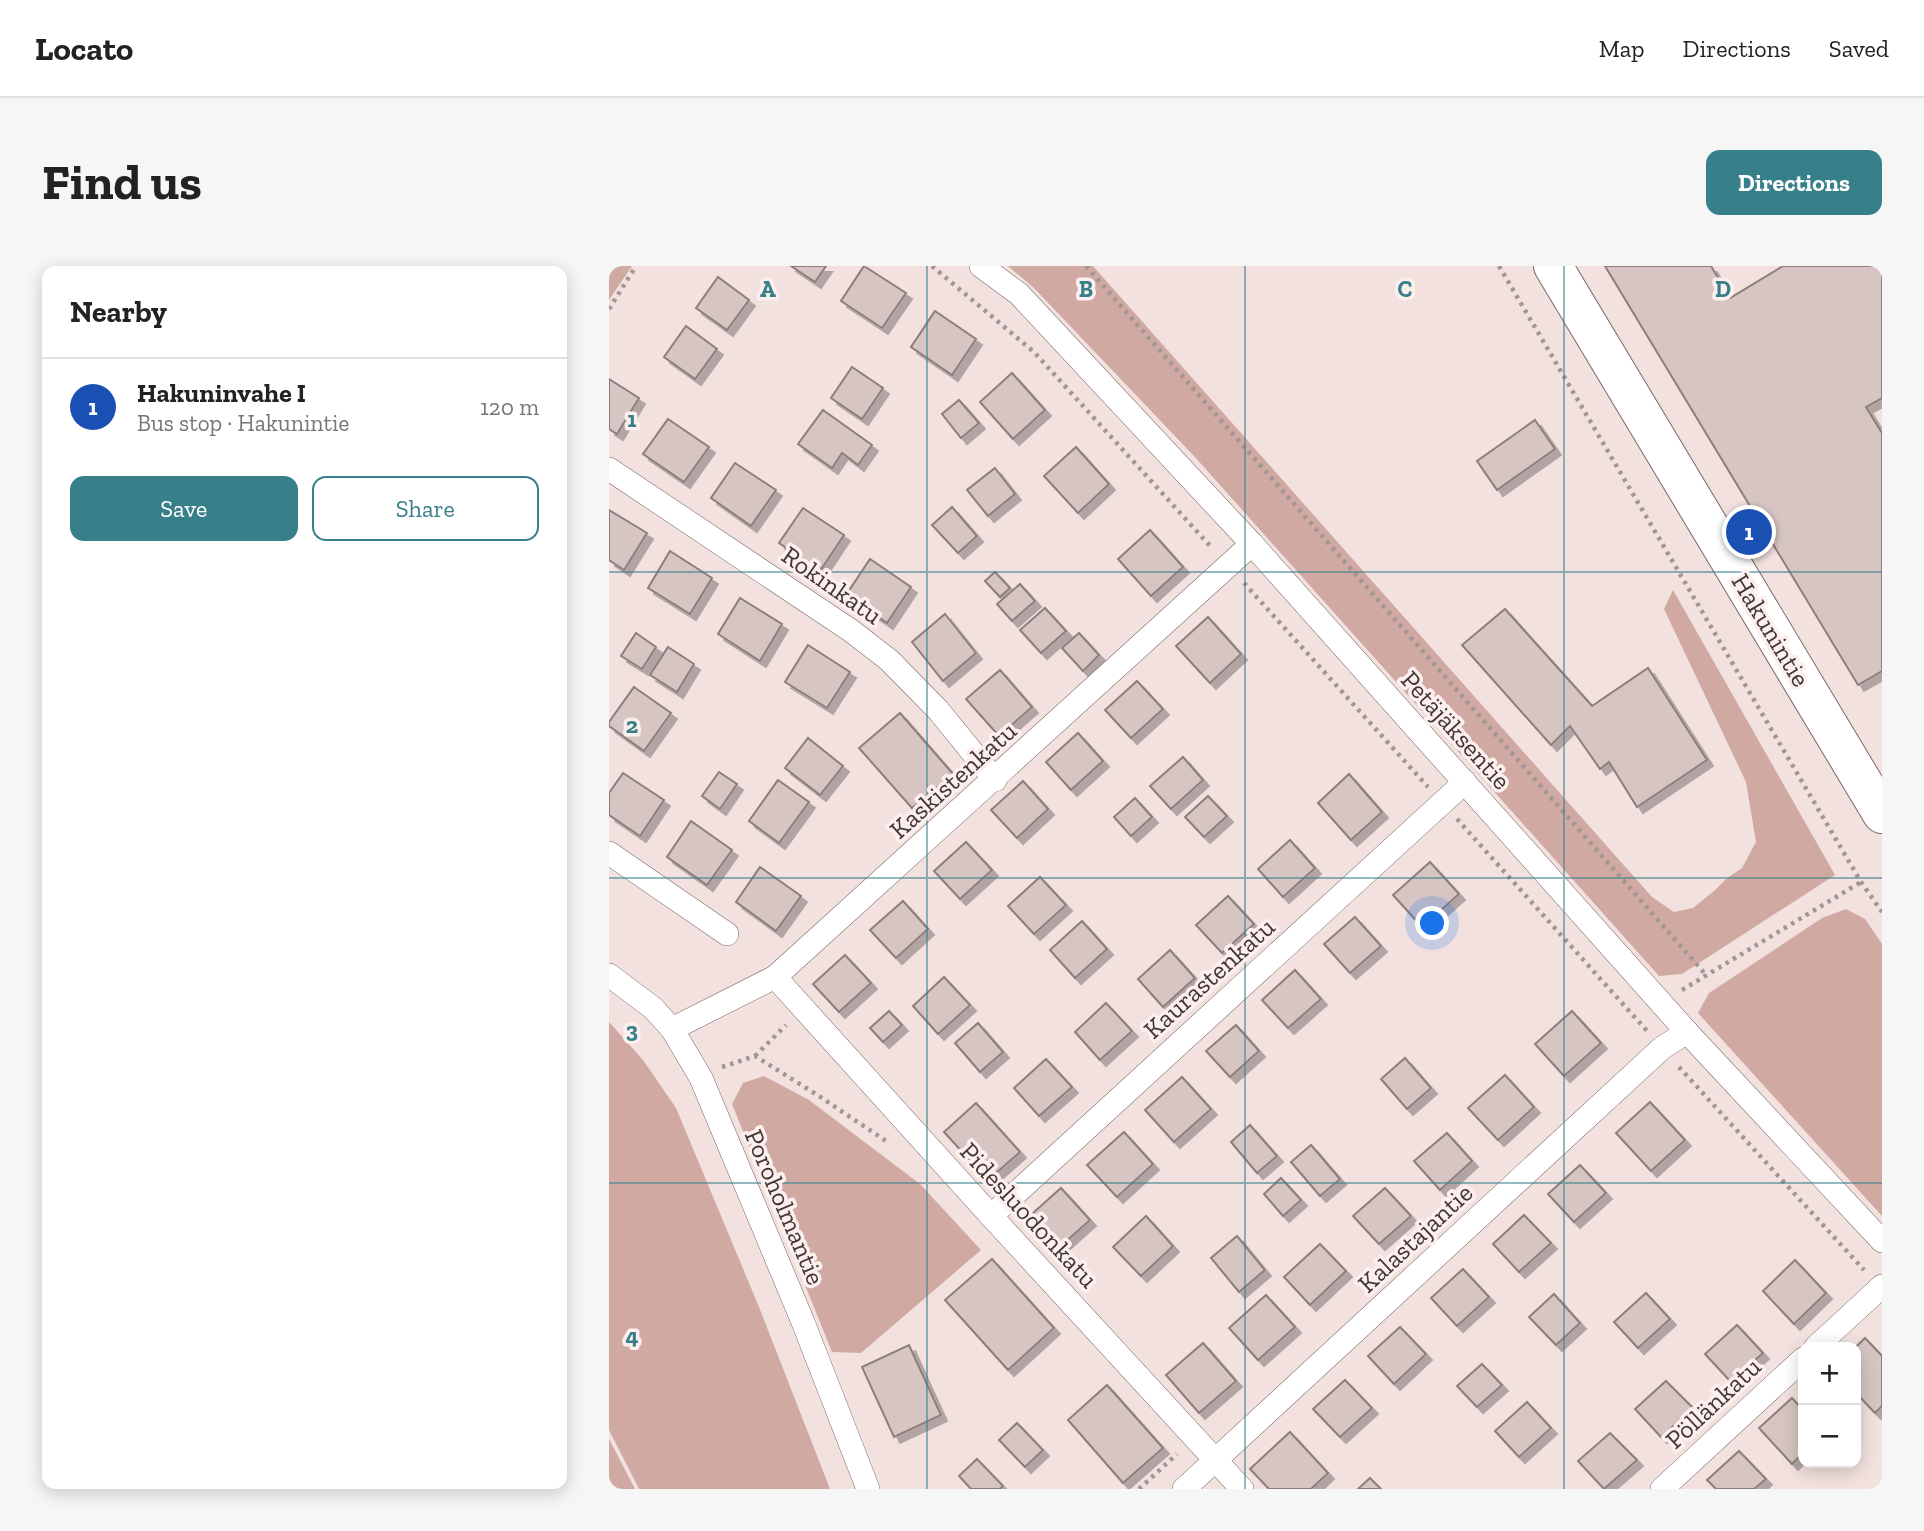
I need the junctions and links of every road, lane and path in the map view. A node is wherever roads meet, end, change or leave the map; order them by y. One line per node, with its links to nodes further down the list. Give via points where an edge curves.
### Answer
1 (636, 266): 7 (path)
2 (932, 266): 10 (path, via 1034,352)
3 (981, 266): 9 (street, Petäjäksentie, via 1019,294)
4 (1086, 266): 20 (path)
5 (1499, 266): 16 (path)
6 (1553, 266): 14 (highway, Hakunintie)
7 (609, 309)
8 (609, 469): 11 (street, Rokinkatu, via 879,652 938,710)
9 (1252, 544): 10 (street, Kaskistenkatu); 12 (street, Petäjäksentie)
10 (1230, 566): 11 (street, Kaskistenkatu); 13 (path)
11 (995, 780): 21 (street, Kaskistenkatu)
12 (1465, 782): 13 (street, Kaurastenkatu); 22 (street, Petäjäksentie)
13 (1443, 803): 22 (path, via 1637,1020); 28 (street, Kaurastenkatu)
14 (1882, 814)
15 (609, 853): 18 (street)
16 (1861, 882): 17 (path); 20 (path)
17 (1882, 912)
18 (727, 934)
19 (609, 975): 23 (street, Poroholmantie, via 653,1008)
20 (1706, 975): 22 (path)
21 (775, 977): 23 (street, Kaskistenkatu); 28 (street, Pidesluodonkatu)
22 (1662, 1003): 24 (street, Petäjäksentie)
23 (672, 1029): 26 (street, Poroholmantie)
24 (1687, 1032): 25 (street, Kalastajantie); 29 (street, Petäjäksentie)
25 (1662, 1048): 30 (path); 33 (street, Kalastajantie)
26 (701, 1078): 27 (path, via 755,1056); 34 (street, Poroholmantie)
27 (895, 1149)
28 (991, 1216): 33 (street, Pidesluodonkatu)
29 (1882, 1241)
30 (1881, 1287): 31 (street)
31 (1821, 1342)
32 (1798, 1364): 37 (street, Pöllänkatu)
33 (1216, 1460): 35 (street, Kalastajantie); 36 (street, Pidesluodonkatu)
34 (868, 1489)
35 (1184, 1489)
36 (1242, 1489)
37 (1662, 1489)

